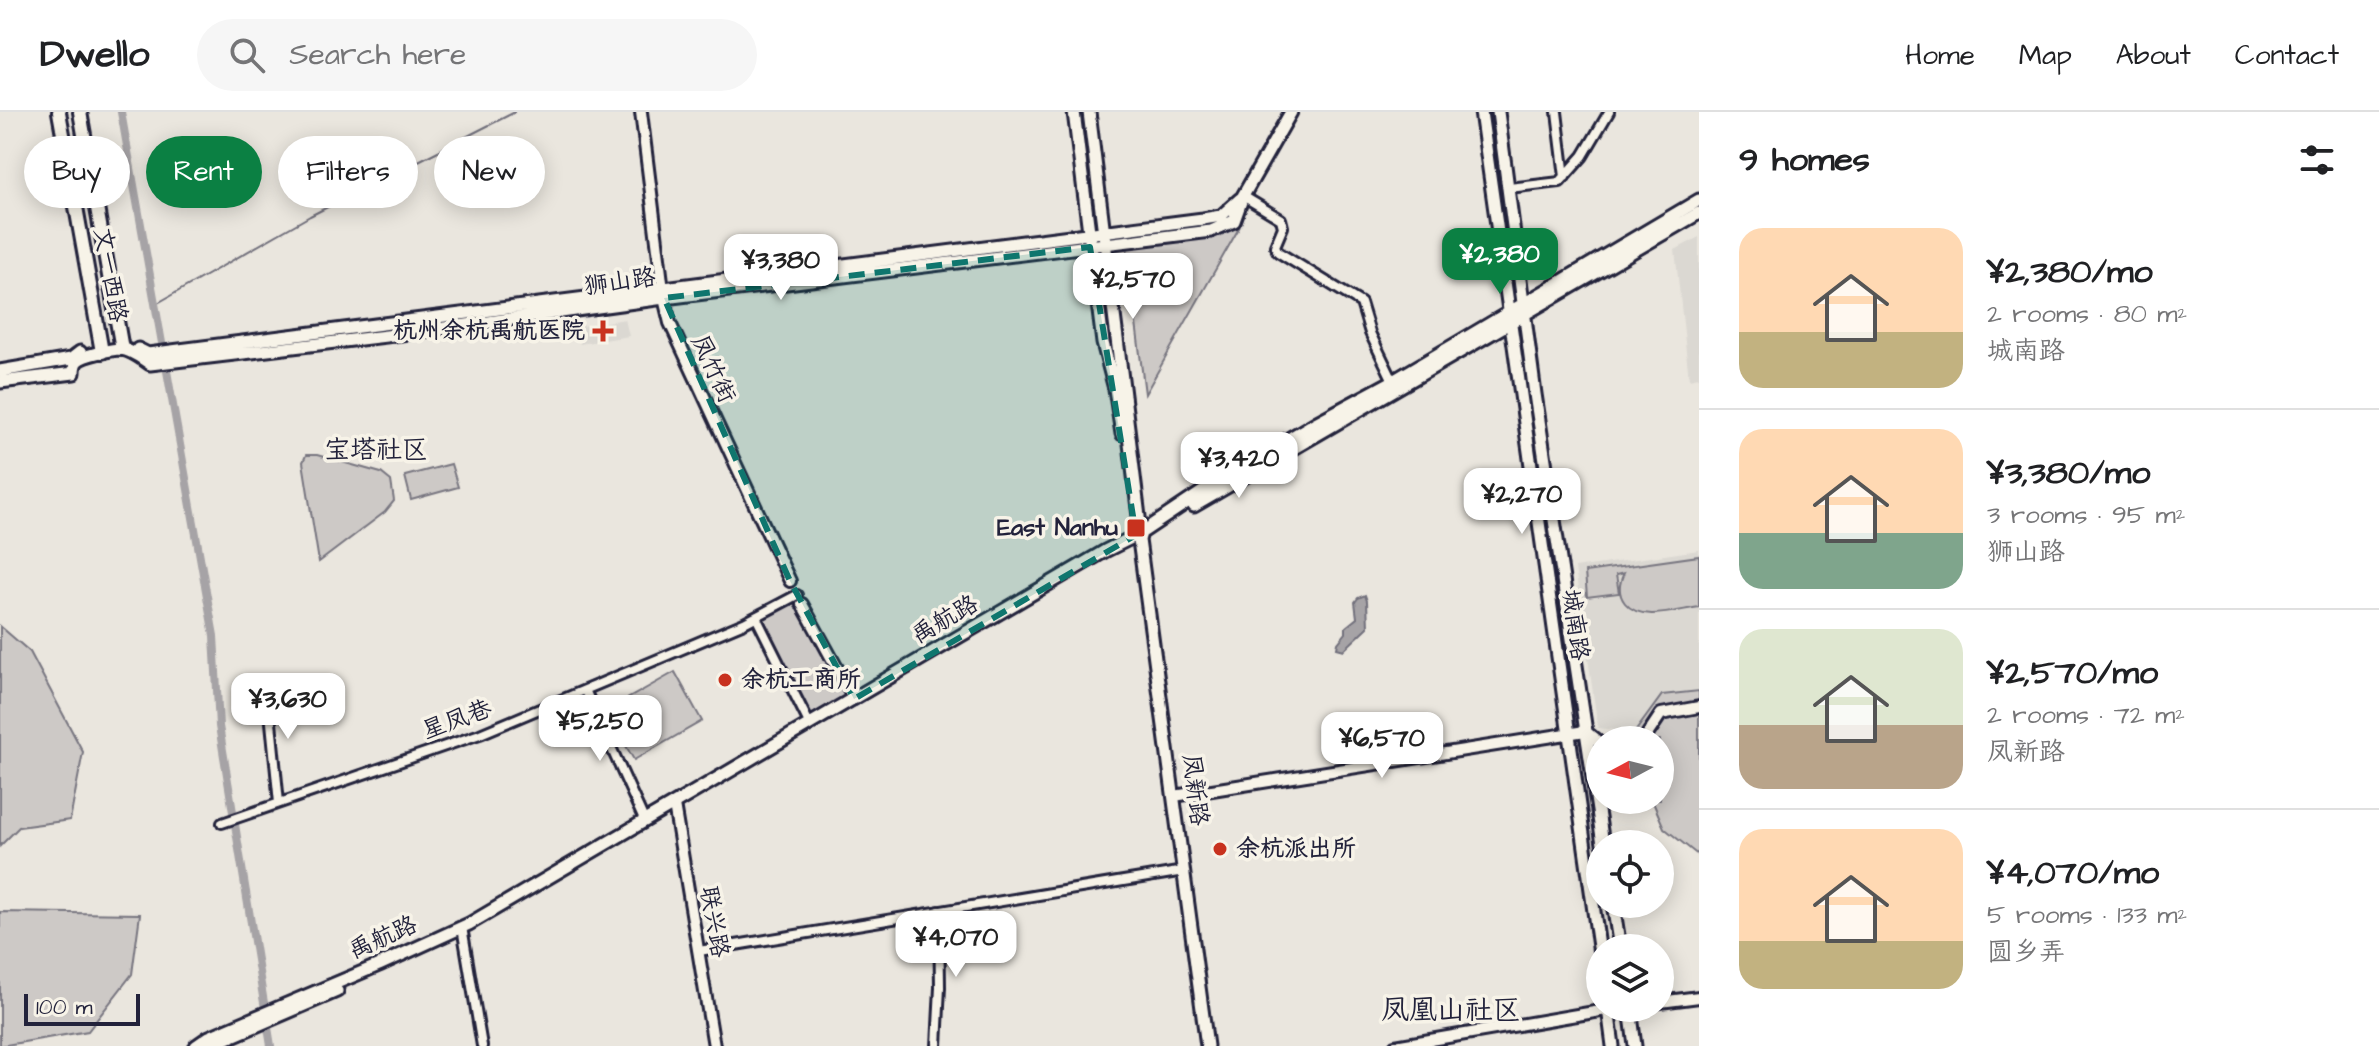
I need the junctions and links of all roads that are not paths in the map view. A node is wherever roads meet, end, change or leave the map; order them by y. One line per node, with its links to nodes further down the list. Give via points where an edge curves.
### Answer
1 (59, 112): 23 (main road, 文一西路)
2 (80, 112): 22 (main road, 文一西路)
3 (641, 112): 19 (street, 凤竹街)
4 (1074, 112): 16 (main road, 凤新路)
5 (1089, 112): 17 (main road, 凤新路)
6 (1291, 112): 13 (main road, 狮山路)
7 (1481, 112): 21 (main road, 城南路)
8 (1498, 112): 12 (main road, 城南路)
9 (1557, 112): 11 (street)
10 (1609, 112): 11 (street)
11 (1565, 177): 12 (street)
12 (1509, 188): 20 (main road, 城南路)
13 (1243, 196): 17 (main road, 狮山路, via 1234,221 1211,231); 26 (street, via 1281,219 1278,252 1361,303)
14 (1699, 200): 20 (main road, 禹航路)
15 (1698, 216): 20 (main road, 禹航路)
16 (1090, 234): 17 (main road, 狮山路); 18 (main road, 凤新路); 19 (main road, 狮山路)
17 (1106, 238): 18 (main road, 狮山路); 27 (main road, 凤新路)
18 (1090, 247): 19 (main road, 狮山路); 27 (main road, 凤新路)
19 (663, 292): 22 (main road, 狮山路, via 386,336 149,359); 28 (street, 凤竹街, via 670,323)
20 (1524, 308): 21 (main road, 禹航路); 37 (main road, 城南路)
21 (1509, 317): 26 (main road, 禹航路); 38 (main road, 城南路)
22 (121, 345): 23 (main road)
23 (102, 348): 24 (main road); 25 (main road, via 79,359 74,373)
24 (0, 371)
25 (0, 382)
26 (1395, 385): 27 (main road, 禹航路)
27 (1139, 536): 33 (main road, 禹航路); 39 (main road, 凤新路); 41 (main road, 禹航路)
28 (790, 581): 29 (street)
29 (799, 600): 30 (street, 星凤巷, via 787,599); 33 (street)
30 (756, 617): 32 (street, 星凤巷); 35 (street)
31 (267, 682): 40 (street)
32 (585, 690): 40 (street, 星凤巷, via 480,734); 42 (street)
33 (854, 699): 35 (main road, 禹航路)
34 (1699, 707): 36 (street, via 1661,714)
35 (810, 725): 41 (main road, 禹航路)
36 (1653, 726)
37 (1585, 731): 38 (street); 44 (main road, 城南路)
38 (1568, 734): 39 (street); 48 (main road, 城南路)
39 (1174, 796): 45 (main road, 凤新路)
40 (279, 803): 43 (street, 星凤巷)
41 (675, 808): 42 (main road, 禹航路); 47 (main road, 禹航路); 49 (street, 联兴路)
42 (645, 822): 47 (main road, 禹航路)
43 (222, 823)
44 (1601, 830)
45 (1184, 871): 46 (street); 61 (main road, 凤新路)
46 (939, 911): 49 (street); 60 (street)
47 (463, 930): 55 (main road, 禹航路); 58 (street)
48 (1597, 934)
49 (699, 951): 59 (street, 联兴路)
50 (1699, 997): 51 (street)
51 (1674, 1000)
52 (1586, 1013): 62 (street)
53 (1612, 1022): 63 (main road)
54 (1632, 1022): 64 (main road)
55 (250, 1025): 56 (main road, 禹航路); 57 (main road, 禹航路)
56 (196, 1046)
57 (209, 1046)
58 (482, 1046)
59 (714, 1046)
60 (937, 1046)
61 (1207, 1046)
62 (1395, 1046)
63 (1613, 1046)
64 (1635, 1046)

